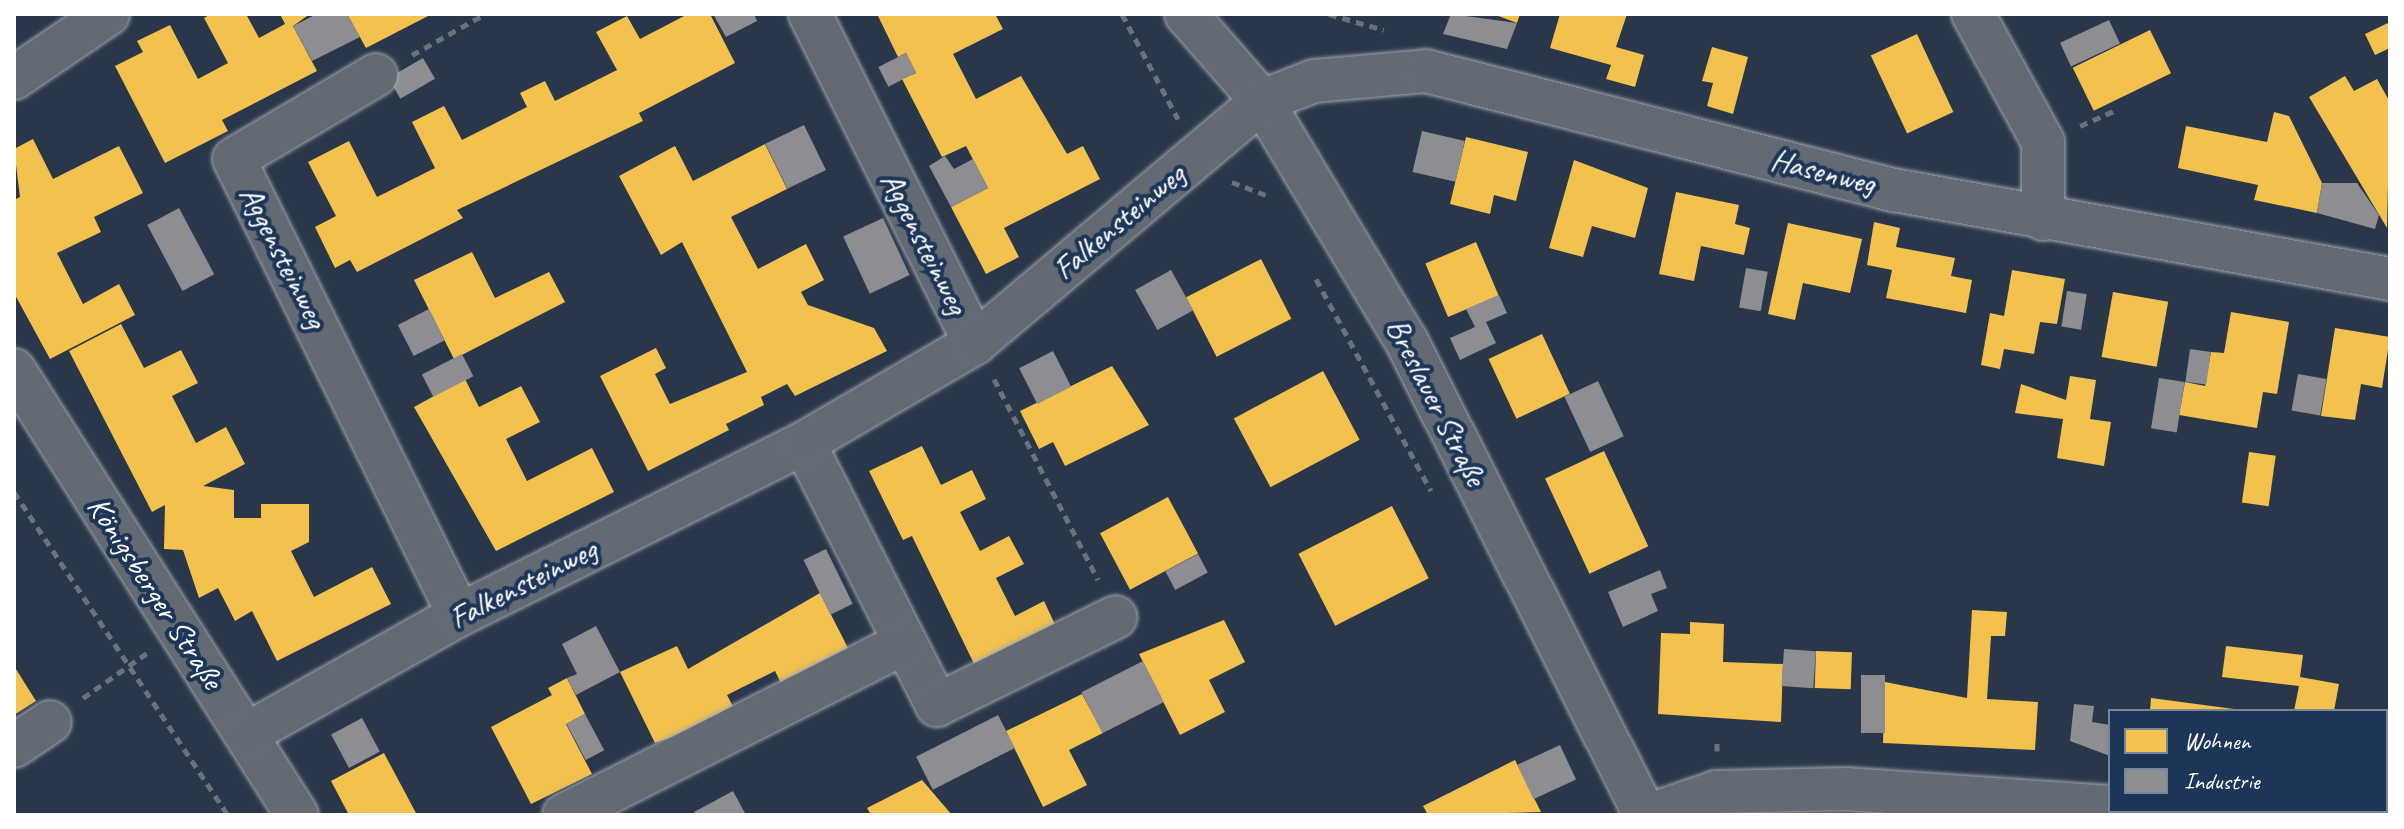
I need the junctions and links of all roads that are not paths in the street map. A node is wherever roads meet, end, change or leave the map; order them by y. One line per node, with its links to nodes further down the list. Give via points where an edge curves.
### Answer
1 (108, 14): 6 (street)
2 (810, 14): 10 (street, Aggensteinweg)
3 (1186, 14): 7 (street, Breslauer Straße)
4 (1973, 14): 8 (street, via 2043,142)
5 (376, 75): 13 (street, Aggensteinweg, via 234,159)
6 (14, 78)
7 (1262, 101): 8 (street, Hasenweg, via 1314,81 1426,71 1806,169); 10 (street, Falkensteinweg); 22 (street, Breslauer Straße, via 1407,342)
8 (2043, 219): 9 (street, Hasenweg)
9 (2390, 279)
10 (975, 343): 12 (street, Falkensteinweg)
11 (14, 370): 17 (street, Königsberger Straße)
12 (804, 443): 13 (street, Falkensteinweg); 15 (street)
13 (459, 615): 17 (street, Falkensteinweg)
14 (1116, 617): 15 (street, via 937,705)
15 (905, 643): 21 (street)
16 (50, 722): 18 (street)
17 (247, 734): 20 (street, Königsberger Straße)
18 (14, 746)
19 (2108, 807): 22 (street, via 1834,789 1716,792)
20 (297, 815)
21 (564, 815)
22 (1647, 815)

